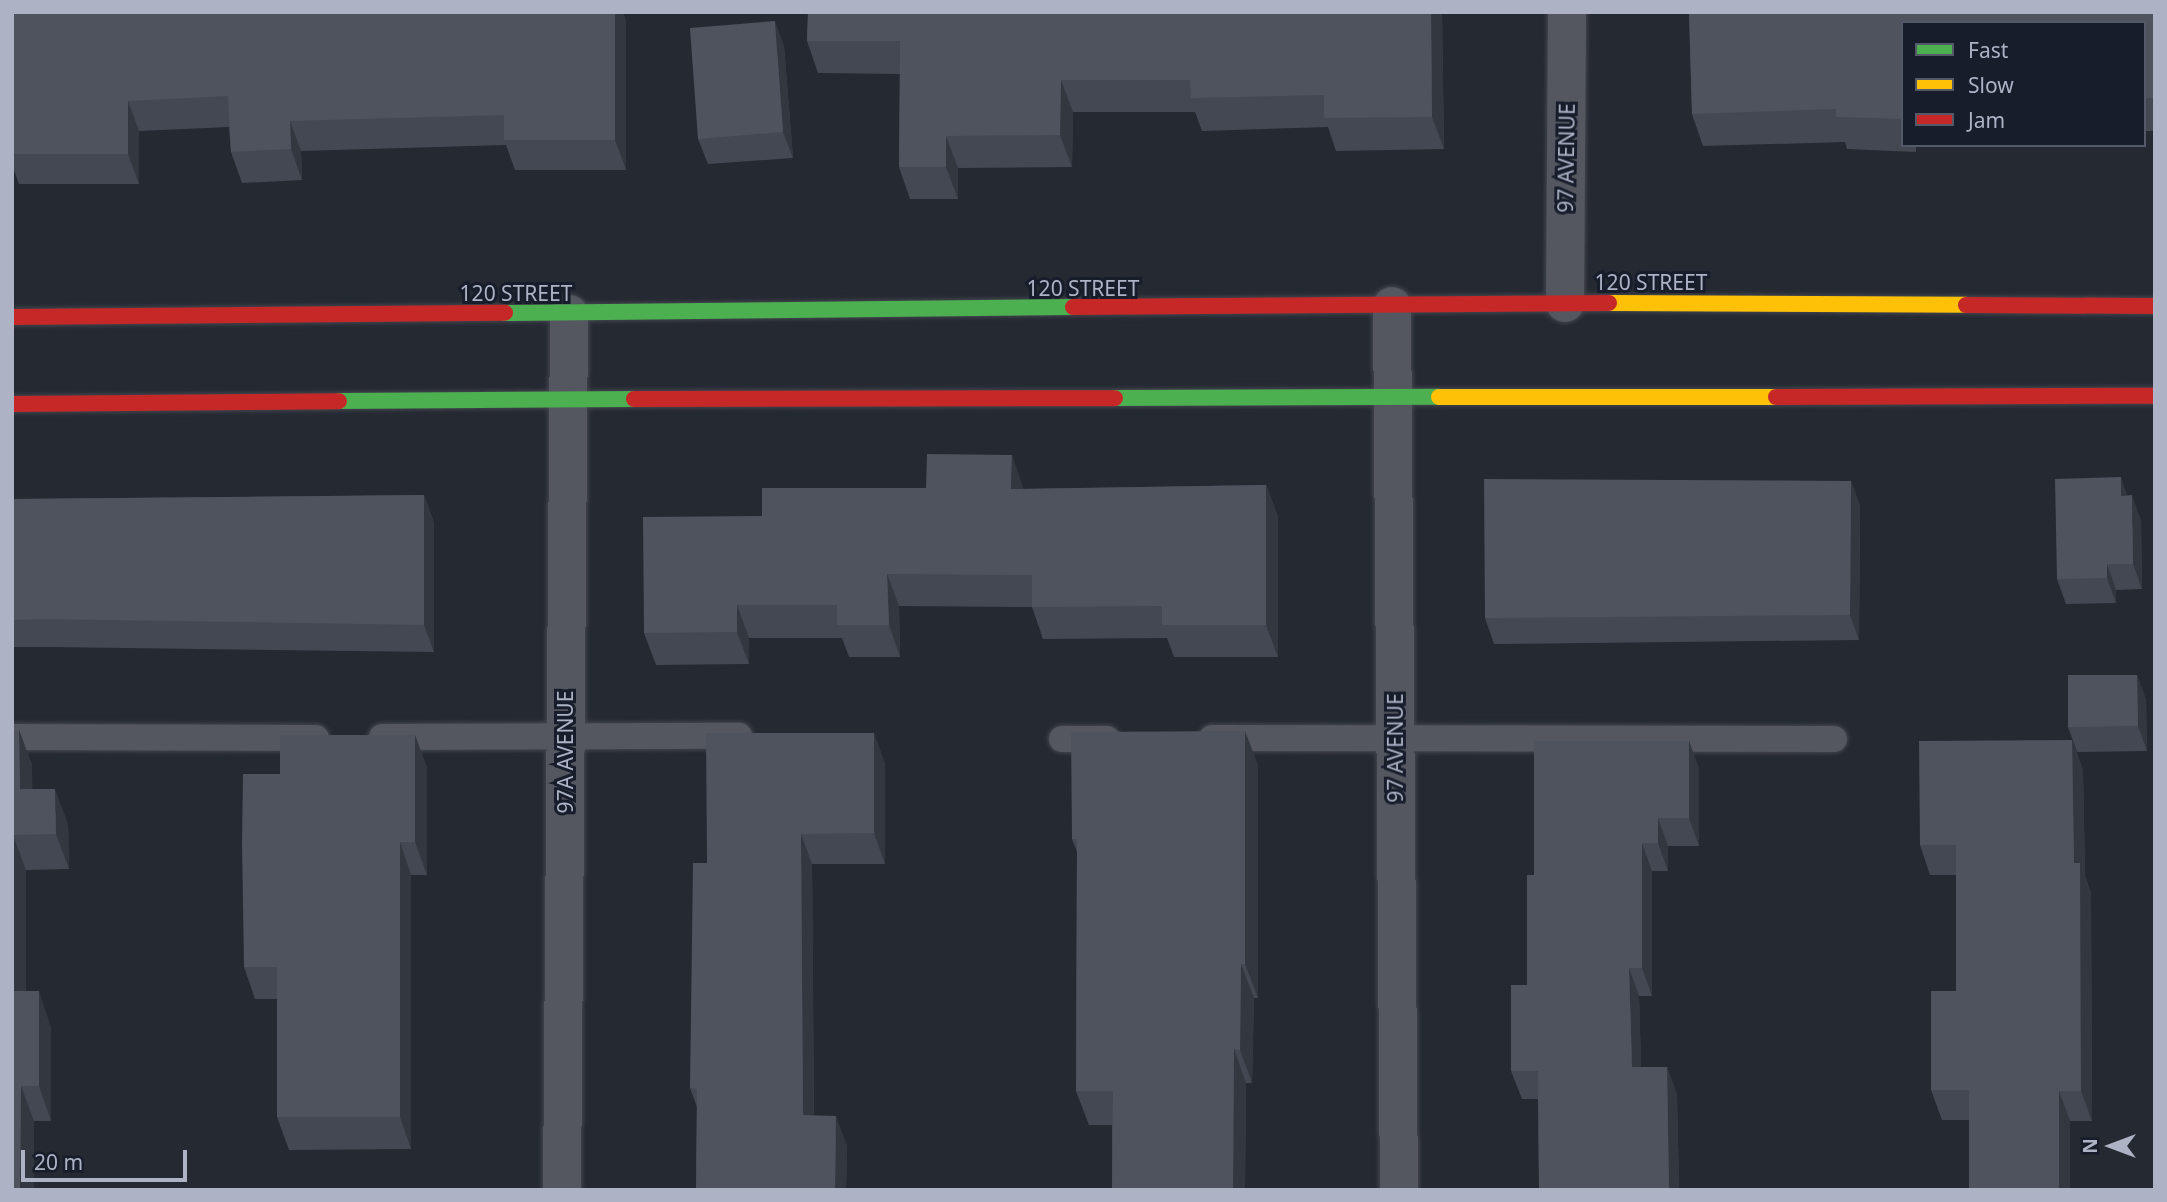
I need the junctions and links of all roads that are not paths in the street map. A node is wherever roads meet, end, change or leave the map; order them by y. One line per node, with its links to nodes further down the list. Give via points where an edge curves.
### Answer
1 (1567, 12): 2 (street, 97 AVENUE)
2 (1565, 303): 3 (main road, 120 STREET); 4 (main road, 120 STREET)
3 (1392, 306): 5 (main road, 120 STREET); 8 (street, 97 AVENUE)
4 (2155, 306)
5 (569, 314): 6 (main road, 120 STREET); 9 (street, 97A AVENUE)
6 (12, 317)
7 (2155, 396): 8 (main road)
8 (1393, 398): 9 (main road); 16 (street, 97 AVENUE)
9 (567, 399): 10 (main road); 11 (street, 97A AVENUE)
10 (12, 404)
11 (565, 736): 12 (lane); 13 (lane); 19 (street, 97A AVENUE)
12 (771, 736)
13 (12, 737)
14 (1131, 738): 17 (lane)
15 (1187, 738): 16 (lane)
16 (1395, 738): 18 (lane); 20 (street, 97 AVENUE)
17 (1062, 739)
18 (1833, 739)
19 (562, 1190)
20 (1399, 1190)

